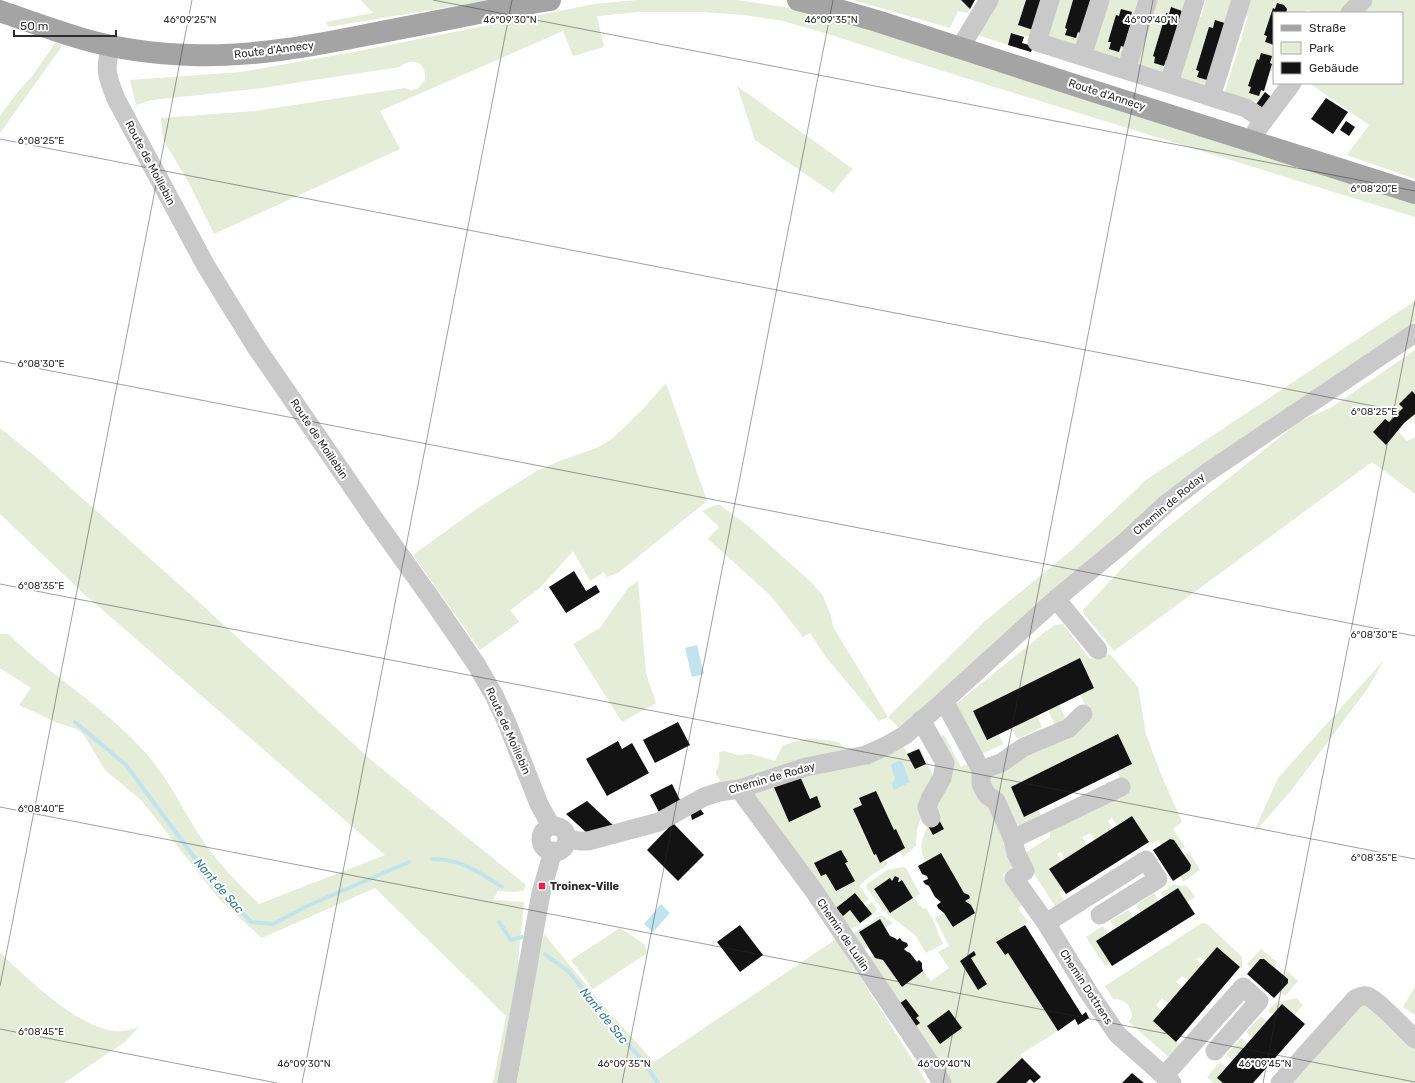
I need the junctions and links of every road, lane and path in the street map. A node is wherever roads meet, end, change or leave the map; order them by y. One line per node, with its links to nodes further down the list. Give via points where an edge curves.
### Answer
1 (550, 0): 12 (main road, Route d'Annecy, via 320,44 240,54 190,55)
2 (798, 0): 13 (main road, Route d'Annecy)
3 (989, 0): 13 (street)
4 (1050, 0): 14 (street, via 1037,42)
5 (1100, 0): 14 (street)
6 (1148, 0): 15 (street)
7 (1195, 0): 16 (street)
8 (1241, 0): 18 (street)
9 (1363, 0): 11 (street)
10 (0, 11): 12 (main road, Route d'Annecy, via 84,40)
11 (1351, 12)
12 (110, 46): 33 (street, Route de Moillebin, via 107,77 116,99 206,266 265,360 476,664 507,722 538,804 551,826 565,832)
13 (960, 48): 20 (main road, Route d'Annecy)
14 (1082, 56): 15 (street)
15 (1126, 70): 16 (street)
16 (1169, 83): 18 (street)
17 (1291, 84): 19 (street)
18 (1211, 97): 19 (street, via 1246,108)
19 (1264, 120): 20 (street)
20 (1250, 140): 21 (main road, Route d'Annecy)
21 (1415, 193)
22 (1415, 333): 23 (street, Chemin de Roday, via 1208,472 1166,504)
23 (1056, 599): 24 (street); 25 (street, Chemin de Roday)
24 (1098, 650)
25 (944, 701): 27 (street, Chemin de Roday); 28 (street)
26 (1083, 714): 28 (street, via 1068,728 1024,747 1001,763)
27 (921, 720): 30 (street, Chemin de Roday, via 905,735 866,755 806,767); 31 (street, via 945,763 942,778 927,808)
28 (981, 770): 32 (street, via 981,784 988,795 996,801)
29 (1121, 787): 32 (street)
30 (739, 789): 33 (street, Chemin de Roday, via 704,797 659,822 588,841); 40 (street, Chemin de Lullin, via 814,891)
31 (931, 818)
32 (1013, 839): 35 (street, Chemin Dottrens, via 1016,853 1025,871 1014,878)
33 (560, 845): 39 (street, via 541,893)
34 (1100, 915): 35 (street, via 1158,879 1146,860)
35 (1041, 917): 38 (street, Chemin Dottrens, via 1085,1001 1117,1034)
36 (1415, 1039): 41 (street, via 1375,1002 1367,996 1360,996)
37 (1215, 1051): 38 (street, via 1259,1001 1243,986)
38 (1168, 1079)
39 (507, 1083)
40 (942, 1083)
41 (1280, 1083)

